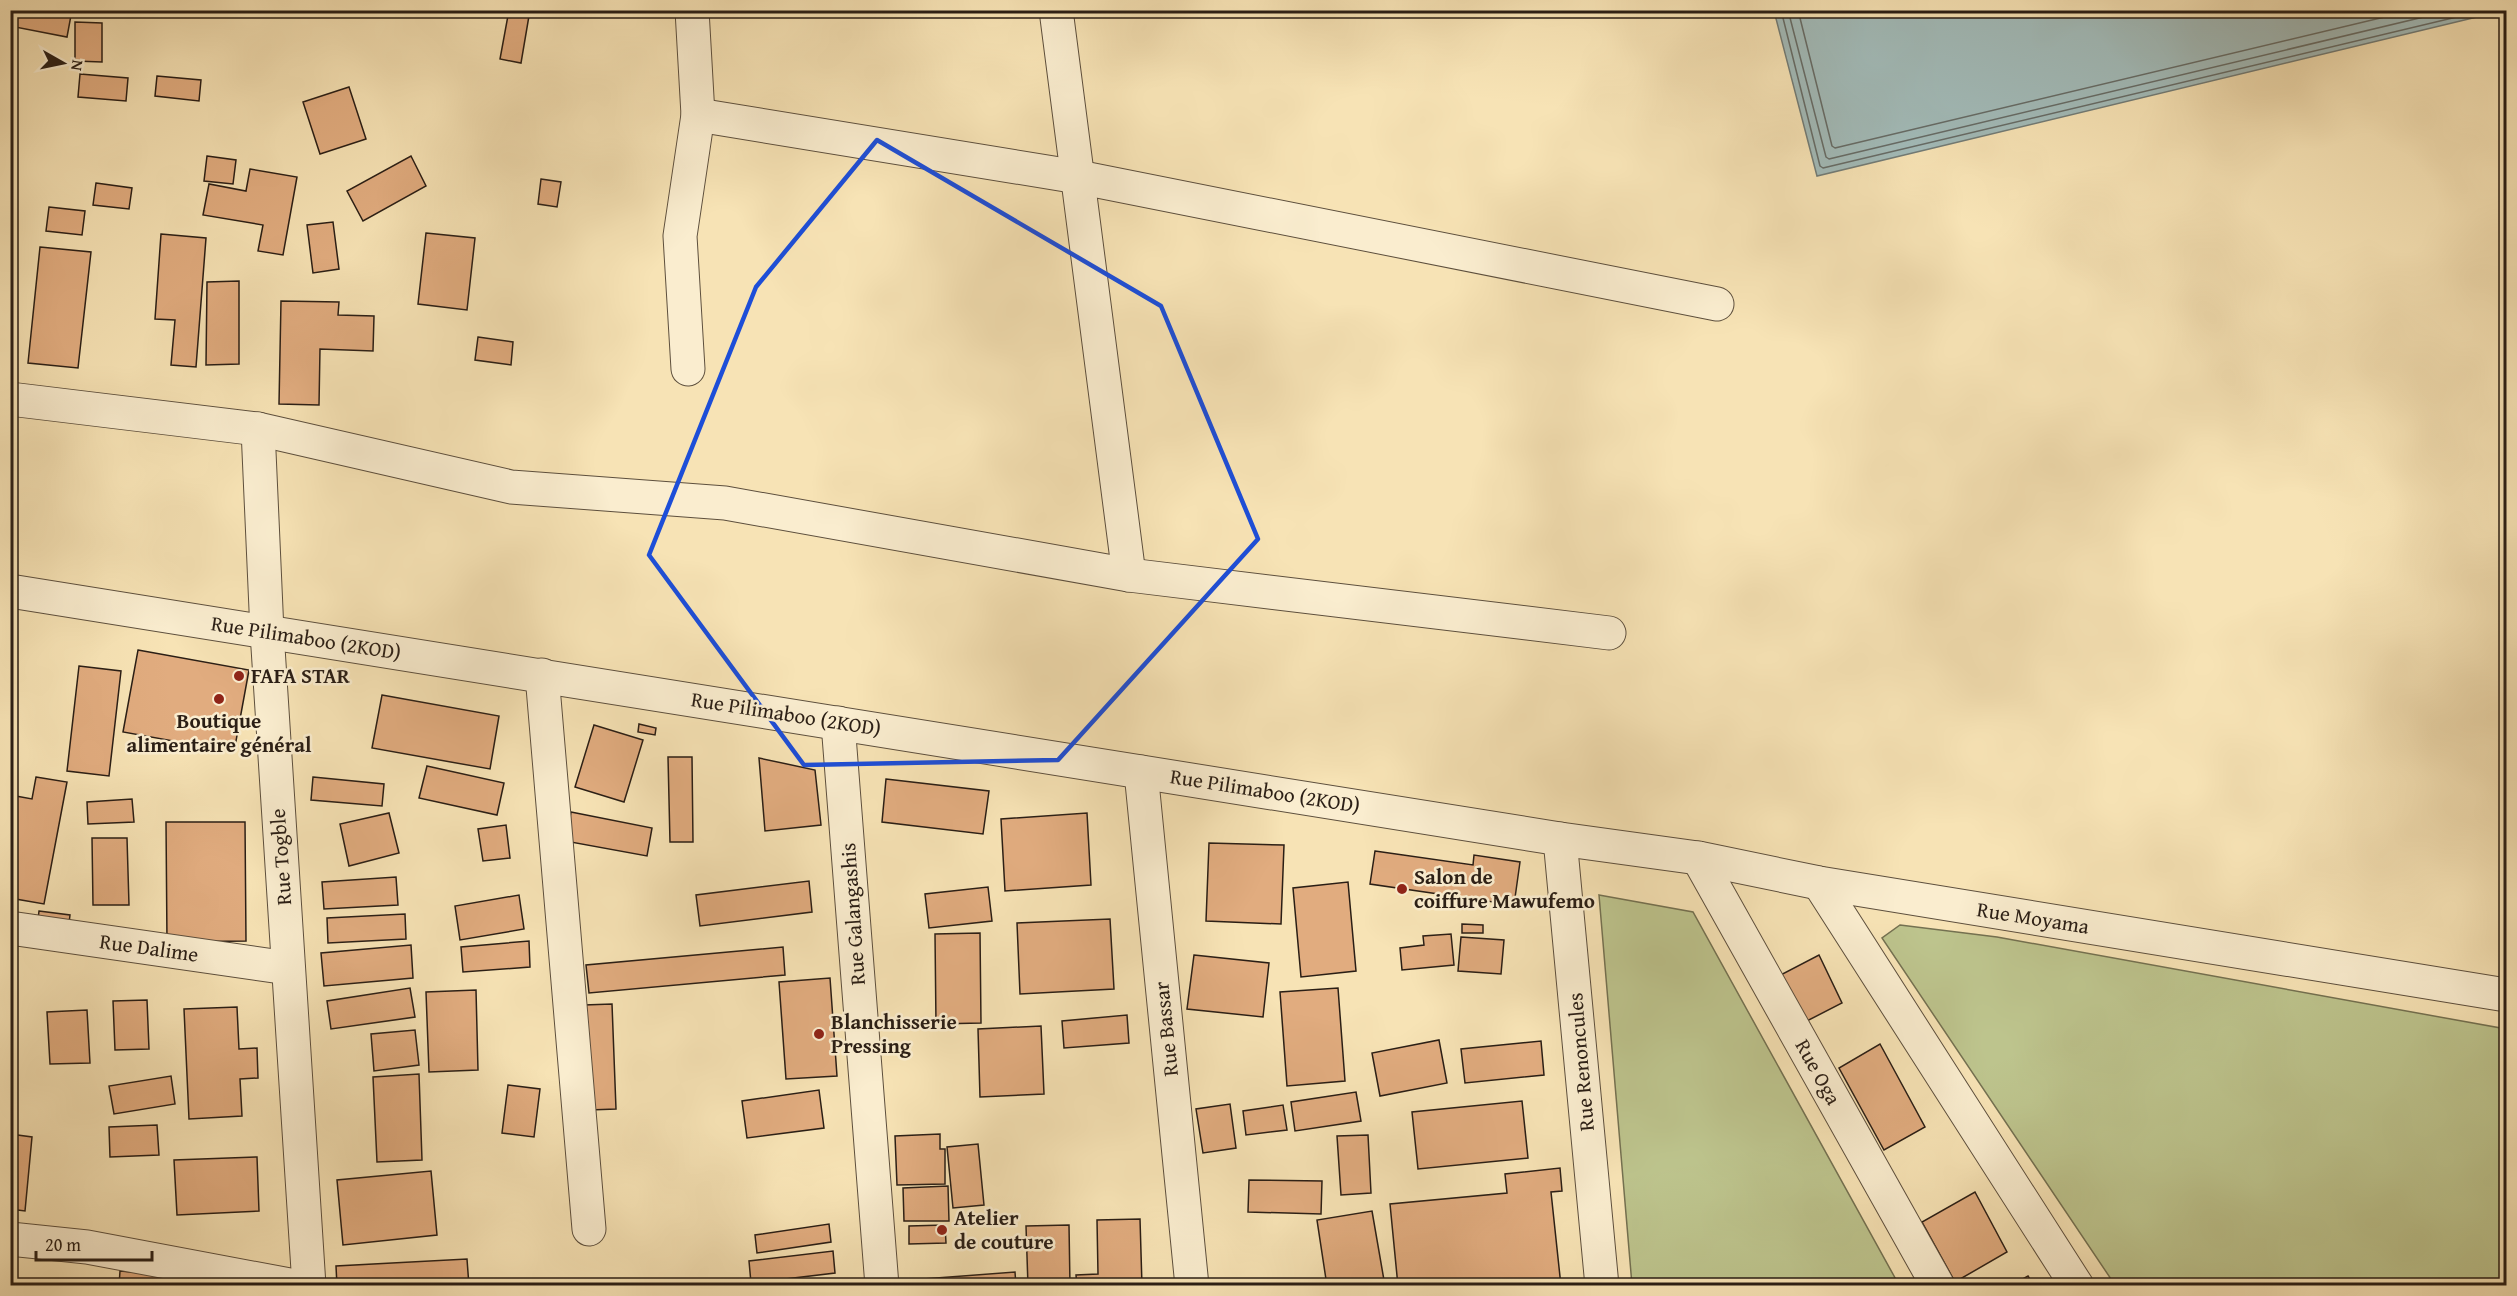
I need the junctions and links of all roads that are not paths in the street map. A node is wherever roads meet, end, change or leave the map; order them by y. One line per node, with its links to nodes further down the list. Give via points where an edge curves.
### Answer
1 (692, 10): 3 (street)
2 (1056, 10): 4 (street)
3 (699, 115): 4 (street); 6 (street, via 680,236)
4 (1078, 177): 5 (street); 9 (street)
5 (1717, 304)
6 (688, 369)
7 (10, 399): 8 (street)
8 (258, 429): 9 (street, via 511,487 725,503); 11 (street, Rue Togble)
9 (1130, 575): 12 (street)
10 (10, 591): 11 (street, Rue Pilimaboo (2KOD))
11 (267, 632): 13 (street, Rue Pilimaboo (2KOD)); 20 (street, Rue Togble)
12 (1609, 633)
13 (542, 675): 14 (street, Rue Pilimaboo (2KOD)); 22 (street)
14 (838, 723): 15 (street, Rue Pilimaboo (2KOD)); 26 (street, Rue Galangashis)
15 (1141, 772): 16 (street, Rue Pilimaboo (2KOD)); 27 (street, Rue Bassar)
16 (1560, 839): 17 (street, Rue Moyama); 28 (street, Rue Renoncules)
17 (1698, 858): 18 (street, Rue Moyama); 29 (street, Rue Oga)
18 (1819, 883): 21 (street, Rue Moyama); 30 (street)
19 (10, 928): 20 (street, Rue Dalime)
20 (288, 968): 25 (street, Rue Togble)
21 (2506, 995)
22 (589, 1229)
23 (10, 1239): 24 (street, via 87,1247)
24 (295, 1286)
25 (309, 1286)
26 (882, 1286)
27 (1192, 1286)
28 (1602, 1286)
29 (1938, 1286)
30 (2077, 1286)

